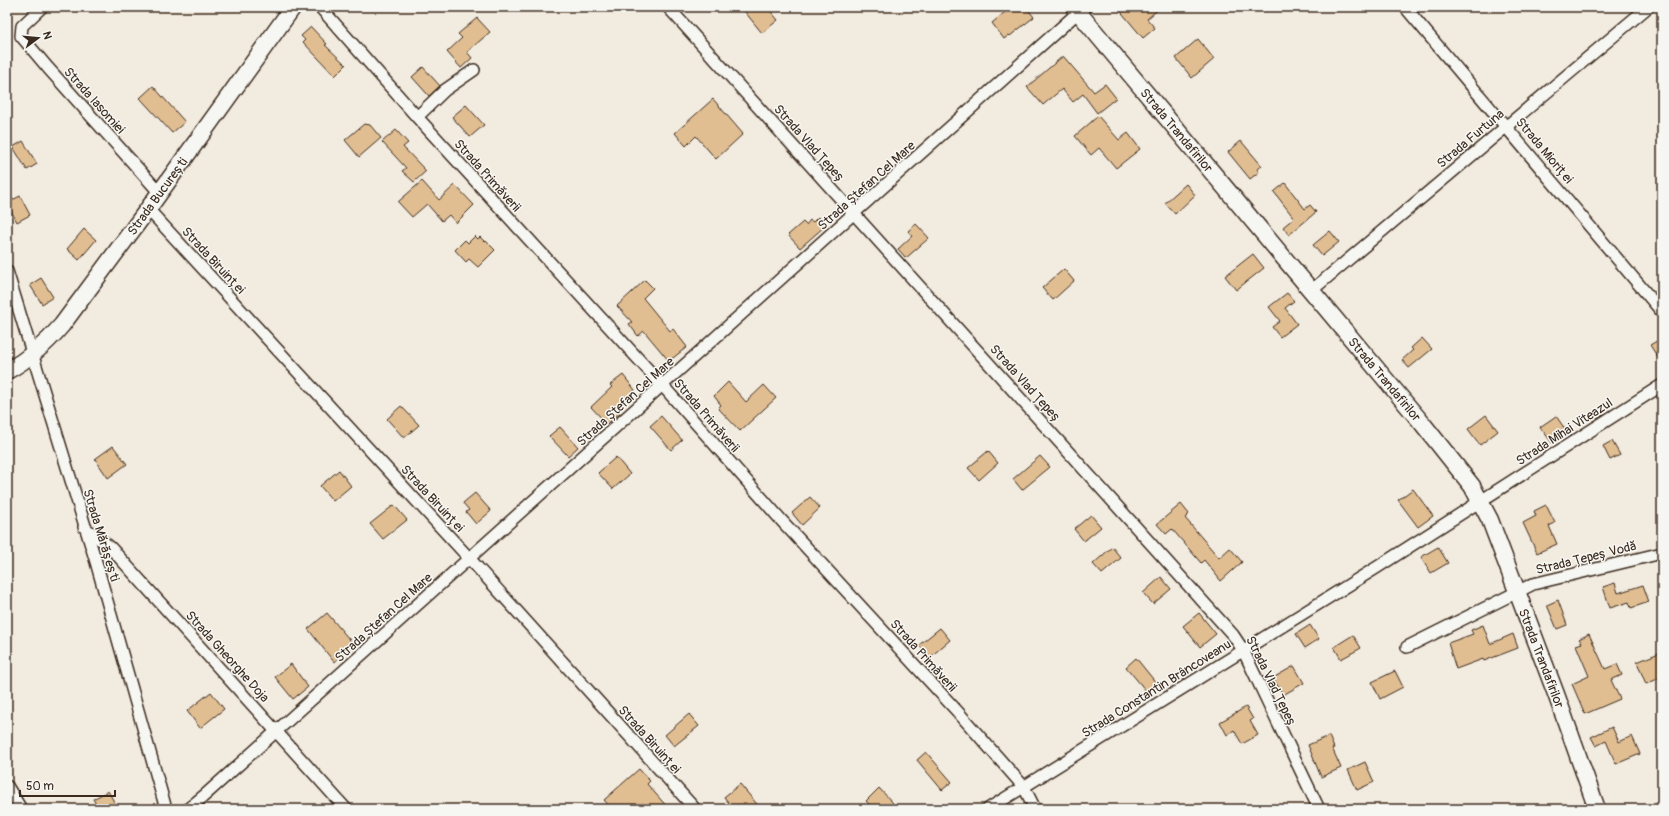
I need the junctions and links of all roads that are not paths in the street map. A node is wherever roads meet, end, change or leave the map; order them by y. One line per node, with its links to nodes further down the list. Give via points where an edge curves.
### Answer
1 (42, 7): 11 (street, Strada Iasomiei, via 22,26 21,36)
2 (294, 7): 11 (main road, Strada București)
3 (320, 7): 9 (street, Strada Primăverii)
4 (668, 7): 13 (street, Strada Vlad Țepeș)
5 (1405, 7): 10 (street, Strada Mioriței)
6 (1648, 7): 10 (street, Strada Furtuna)
7 (1079, 9): 13 (street, Strada Ștefan Cel Mare); 15 (main road, Strada Trandafirilor)
8 (474, 70): 9 (street, via 445,90)
9 (417, 117): 20 (street, Strada Primăverii)
10 (1506, 126): 15 (street, Strada Furtuna); 16 (street, Strada Mioriței)
11 (159, 192): 12 (main road, Strada București)
12 (148, 209): 17 (main road, Strada București, via 62,325); 24 (street, Strada Biruinței)
13 (855, 214): 20 (street, Strada Ștefan Cel Mare); 27 (street, Strada Vlad Țepeș, via 1233,635)
14 (7, 271): 17 (street, Strada Mărășești)
15 (1311, 291): 21 (main road, Strada Trandafirilor, via 1454,462)
16 (1662, 312)
17 (32, 355): 18 (main road, Strada București); 22 (street, Strada Mărășești)
18 (7, 371)
19 (1662, 385): 21 (street, Strada Mihai Viteazul)
20 (663, 386): 24 (street, Strada Ștefan Cel Mare); 30 (street, Strada Primăverii, via 734,468)
21 (1481, 500): 25 (main road, Strada Trandafirilor); 27 (street, Strada Constantin Brâncoveanu)
22 (84, 527): 28 (street, Strada Gheorghe Doja, via 110,547); 32 (street, Strada Mărășești)
23 (1662, 553): 25 (street, Strada Țepeș Vodă, via 1533,584)
24 (469, 558): 28 (street, Strada Ștefan Cel Mare); 35 (street, Strada Biruinței)
25 (1517, 591): 26 (street, Strada Țepeș Vodă); 39 (main road, Strada Trandafirilor)
26 (1407, 647)
27 (1243, 650): 30 (street, Strada Constantin Brâncoveanu); 38 (street, Strada Vlad Țepeș)
28 (277, 731): 33 (street, Strada Ștefan Cel Mare); 34 (street, Strada Gheorghe Doja)
29 (7, 786): 31 (street)
30 (1024, 787): 36 (street, Strada Constantin Brâncoveanu); 37 (street, Strada Primăverii)
31 (21, 809)
32 (166, 809)
33 (188, 809)
34 (346, 809)
35 (694, 809)
36 (988, 809)
37 (1035, 809)
38 (1319, 809)
39 (1597, 809)

